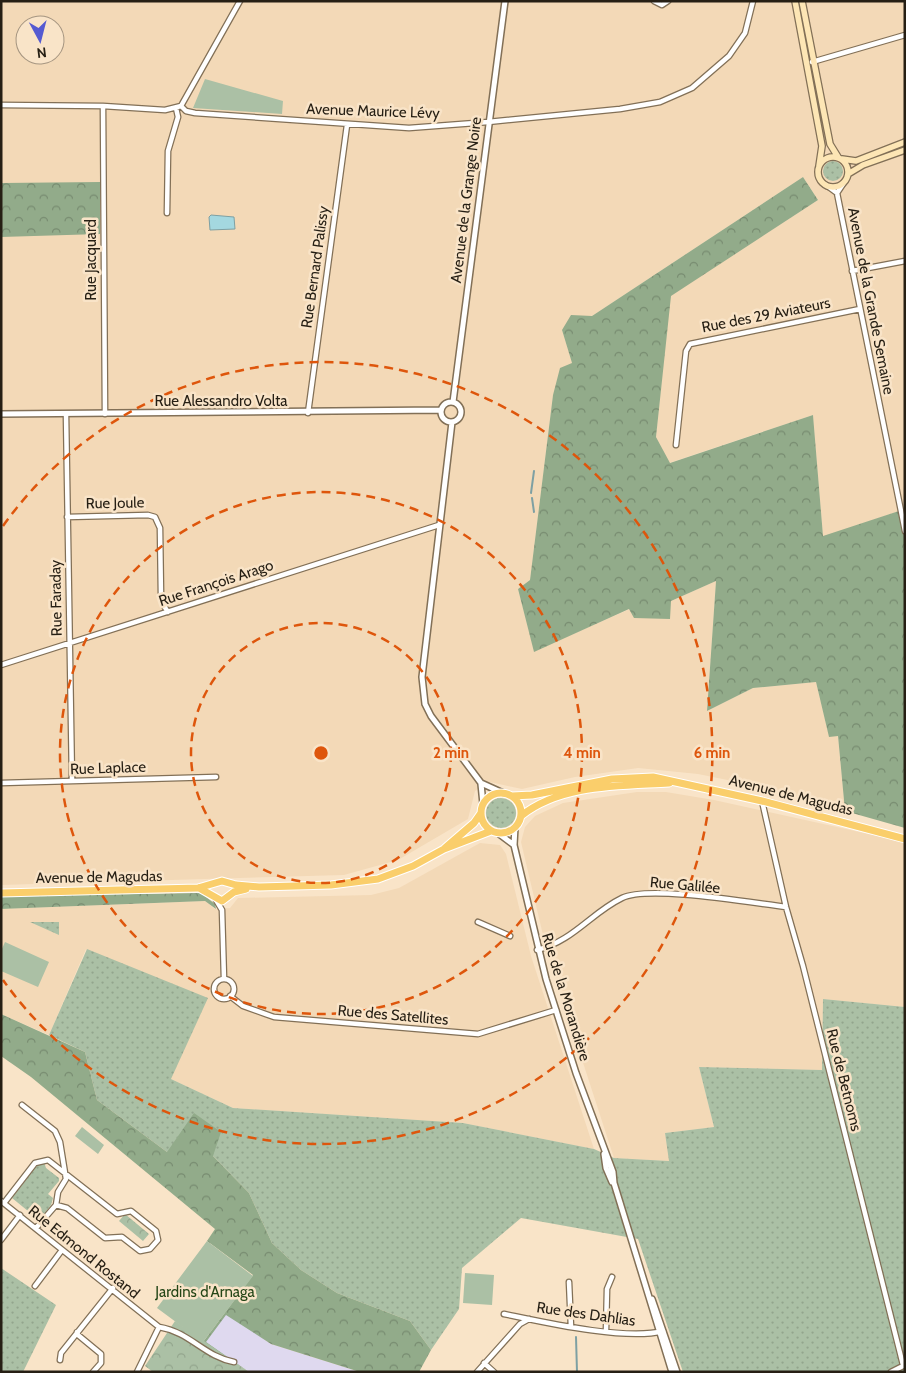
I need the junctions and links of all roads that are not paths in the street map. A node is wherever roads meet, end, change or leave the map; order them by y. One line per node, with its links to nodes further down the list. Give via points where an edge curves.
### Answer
1 (240, 1): 12 (street)
2 (505, 1): 13 (street, Avenue de la Grange Noire)
3 (654, 1): 4 (street, via 662,5)
4 (668, 1)
5 (753, 1): 13 (street, Avenue Maurice Lévy, via 748,26 738,45 715,70 683,94 620,109)
6 (795, 1): 18 (main road, via 822,146)
7 (802, 1): 9 (main road)
8 (905, 35): 9 (street)
9 (812, 62): 17 (main road, via 830,144)
10 (1, 105): 11 (street, Avenue Maurice Lévy)
11 (103, 106): 12 (street, Avenue Maurice Lévy, via 165,110); 32 (street, Rue Jacquard)
12 (178, 107): 14 (street, Avenue Maurice Lévy, via 195,112); 23 (street, via 168,150)
13 (488, 122): 14 (street, Avenue Maurice Lévy, via 410,128); 27 (street, Avenue de la Grange Noire)
14 (347, 125): 29 (street, Rue Bernard Palissy)
15 (905, 142): 17 (main road, via 860,160)
16 (905, 150): 19 (main road)
17 (840, 158): 18 (main road, via 825,159); 19 (main road, via 848,166)
18 (819, 166): 21 (main road, via 820,179)
19 (848, 174): 20 (main road)
20 (843, 184): 21 (main road); 22 (street)
21 (826, 186): 22 (street)
22 (837, 193): 25 (street, Avenue de la Grande Semaine)
23 (167, 213)
24 (905, 261): 25 (street)
25 (852, 271): 26 (street, Avenue de la Grande Semaine)
26 (860, 309): 34 (street, Rue des 29 Aviateurs, via 690,344 686,351); 37 (street, Avenue de la Grande Semaine)
27 (453, 402): 28 (street); 33 (street, via 461,411 458,420)
28 (441, 410): 29 (street, Rue Alessandro Volta); 33 (street, via 444,419)
29 (308, 413): 32 (street, Rue Alessandro Volta)
30 (1, 414): 31 (street, Rue Alessandro Volta)
31 (66, 414): 32 (street, Rue Alessandro Volta); 35 (street, Rue Faraday)
32 (105, 414)
33 (452, 422): 36 (street)
34 (676, 445)
35 (67, 517): 38 (street, Rue Joule, via 148,514 156,517 160,528 161,597); 39 (street, Rue Faraday)
36 (439, 525): 38 (street, Rue François Arago); 44 (street, via 422,691 431,716)
37 (905, 531)
38 (168, 612): 39 (street, Rue François Arago)
39 (70, 643): 40 (street, Rue François Arago); 42 (street, Rue Faraday)
40 (1, 665)
41 (216, 777): 42 (street, Rue Laplace)
42 (72, 781): 43 (street, Rue Laplace)
43 (1, 783)
44 (481, 783): 46 (street); 49 (street)
45 (676, 783): 47 (main road, Avenue de Magudas, via 653,777 627,777); 48 (main road, Avenue de Magudas); 51 (main road, Avenue de Magudas, via 612,786 576,792 549,800)
46 (503, 793): 47 (main road); 49 (main road, via 491,795)
47 (512, 796): 51 (main road, via 519,805)
48 (762, 801): 54 (main road, Avenue de Magudas); 64 (street, Rue de Betnoms)
49 (482, 804): 50 (main road)
50 (481, 813): 53 (main road, via 484,823); 56 (main road)
51 (521, 816): 52 (main road)
52 (515, 827): 53 (main road, via 510,831); 55 (street, Rue de la Morandière)
53 (494, 832): 55 (street); 56 (main road)
54 (903, 837)
55 (514, 844): 68 (street, Rue de la Morandière)
56 (444, 849): 59 (main road, via 413,866 378,879 331,885)
57 (227, 883): 58 (main road, Avenue de Magudas); 59 (main road); 63 (main road, via 230,887)
58 (214, 884): 60 (main road, Avenue de Magudas); 62 (main road)
59 (259, 887): 63 (main road, via 240,890)
60 (198, 888): 61 (main road, Avenue de Magudas); 62 (main road, Avenue de Magudas)
61 (1, 892)
62 (214, 897): 63 (main road); 65 (street)
63 (228, 897): 65 (street)
64 (786, 907): 68 (street, Rue Galilée, via 657,893 634,894 614,903 567,938); 94 (street, Rue de Betnoms)
65 (222, 910): 69 (street)
66 (478, 922): 67 (street)
67 (510, 936)
68 (537, 950): 71 (street, Rue de la Morandière)
69 (224, 979): 70 (street, via 233,985); 70 (street, via 216,983 215,992 221,998)
70 (230, 996): 71 (street, Rue des Satellites, via 243,1006 278,1018 478,1034)
71 (556, 1010): 89 (street, Rue de la Morandière, via 604,1154 613,1172 614,1184)
72 (22, 1105): 73 (street, via 55,1131)
73 (65, 1172): 74 (street, via 48,1160 35,1162); 75 (street, via 66,1179 58,1192); 75 (street, via 117,1214 131,1211 156,1231 158,1240 150,1249 140,1252 122,1236 104,1238 67,1208)
74 (3, 1202): 76 (street, Rue Edmond Rostand)
75 (56, 1205): 77 (street)
76 (20, 1216): 77 (street, Rue Edmond Rostand); 78 (street)
77 (36, 1228): 79 (street, Rue Edmond Rostand)
78 (1, 1240)
79 (62, 1250): 82 (street); 83 (street, Rue Edmond Rostand)
80 (612, 1277): 88 (street, via 607,1289)
81 (569, 1282): 87 (street)
82 (34, 1286)
83 (113, 1288): 86 (street, Rue Edmond Rostand); 90 (street)
84 (504, 1314): 85 (street, Rue des Dahlias)
85 (531, 1319): 87 (street, Rue des Dahlias); 93 (street, via 520,1324)
86 (159, 1327): 92 (street, via 177,1330 213,1354); 96 (street)
87 (571, 1327): 88 (street, Rue des Dahlias)
88 (606, 1331): 89 (street, Rue des Dahlias, via 647,1335)
89 (662, 1331): 99 (street, Rue de la Morandière); 100 (street, Rue de la Morandière)
90 (77, 1332): 91 (street, via 61,1353); 95 (street, via 101,1354 101,1363)
91 (60, 1360)
92 (234, 1362)
93 (484, 1363): 97 (street); 98 (street)
94 (904, 1365): 101 (street)
95 (94, 1372)
96 (137, 1372)
97 (477, 1372)
98 (494, 1372)
99 (672, 1372)
100 (678, 1372)
101 (891, 1372)

